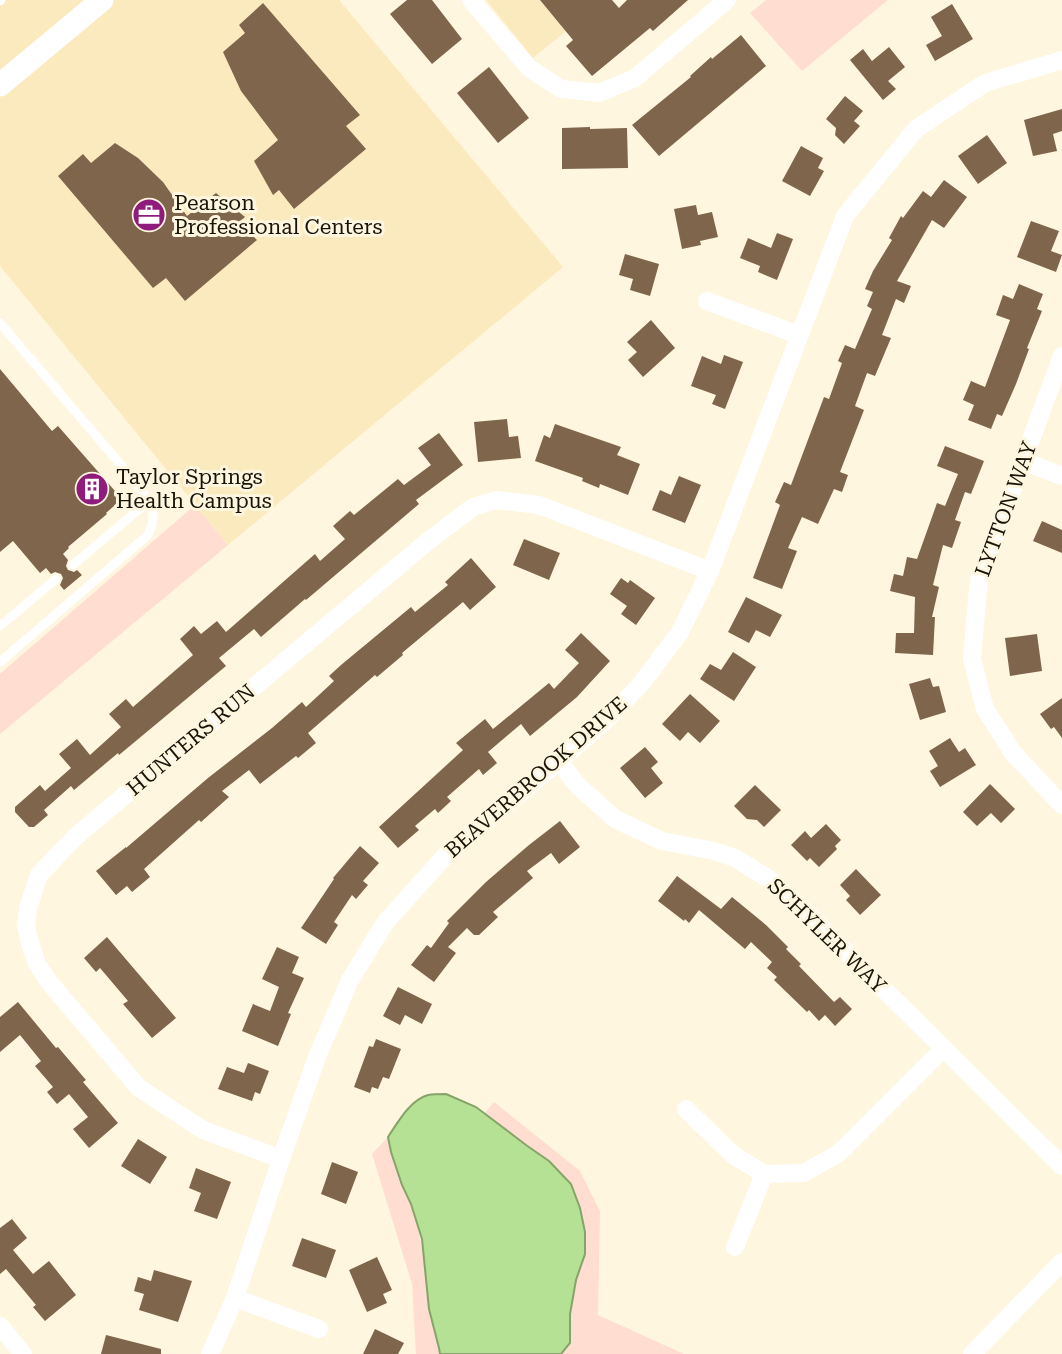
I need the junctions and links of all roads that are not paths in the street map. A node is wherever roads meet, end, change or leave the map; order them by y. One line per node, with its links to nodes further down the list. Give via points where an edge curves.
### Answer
1 (471, 0): 2 (street, via 529,68 561,89 599,93 635,78)
2 (727, 0)
3 (95, 2): 5 (main road)
4 (1062, 60): 8 (street, BEAVERBROOK DRIVE, via 985,83 916,128 845,216)
5 (0, 86)
6 (707, 301): 8 (street)
7 (0, 323): 12 (lane)
8 (799, 335): 14 (street, BEAVERBROOK DRIVE)
9 (1062, 356): 10 (street, LYTTON WAY)
10 (1023, 461): 11 (street); 19 (street, LYTTON WAY, via 979,579 972,659 985,709 1013,753)
11 (1062, 476)
12 (149, 500): 13 (lane); 17 (lane, via 154,521 148,535)
13 (73, 565)
14 (710, 571): 18 (street, BEAVERBROOK DRIVE, via 680,632 641,684); 22 (street, HUNTERS RUN, via 539,505 496,500 472,507 75,837 39,875 26,926 37,964 139,1088 203,1130)
15 (56, 579): 16 (lane)
16 (0, 626)
17 (0, 662)
18 (559, 761): 20 (street, SCHYLER WAY, via 615,820 662,841 735,858 769,878); 22 (street, BEAVERBROOK DRIVE, via 445,856 385,923 350,980)
19 (1062, 805)
20 (943, 1049): 23 (street, SCHYLER WAY); 24 (street, via 839,1153 804,1173)
21 (687, 1109): 24 (street, via 732,1154)
22 (281, 1159): 27 (street, BEAVERBROOK DRIVE)
23 (1062, 1166)
24 (764, 1174): 25 (street)
25 (735, 1247)
26 (1062, 1262): 32 (street)
27 (235, 1298): 29 (street); 31 (street, BEAVERBROOK DRIVE)
28 (0, 1326): 30 (street)
29 (319, 1329)
30 (23, 1354)
31 (210, 1354)
32 (971, 1354)

